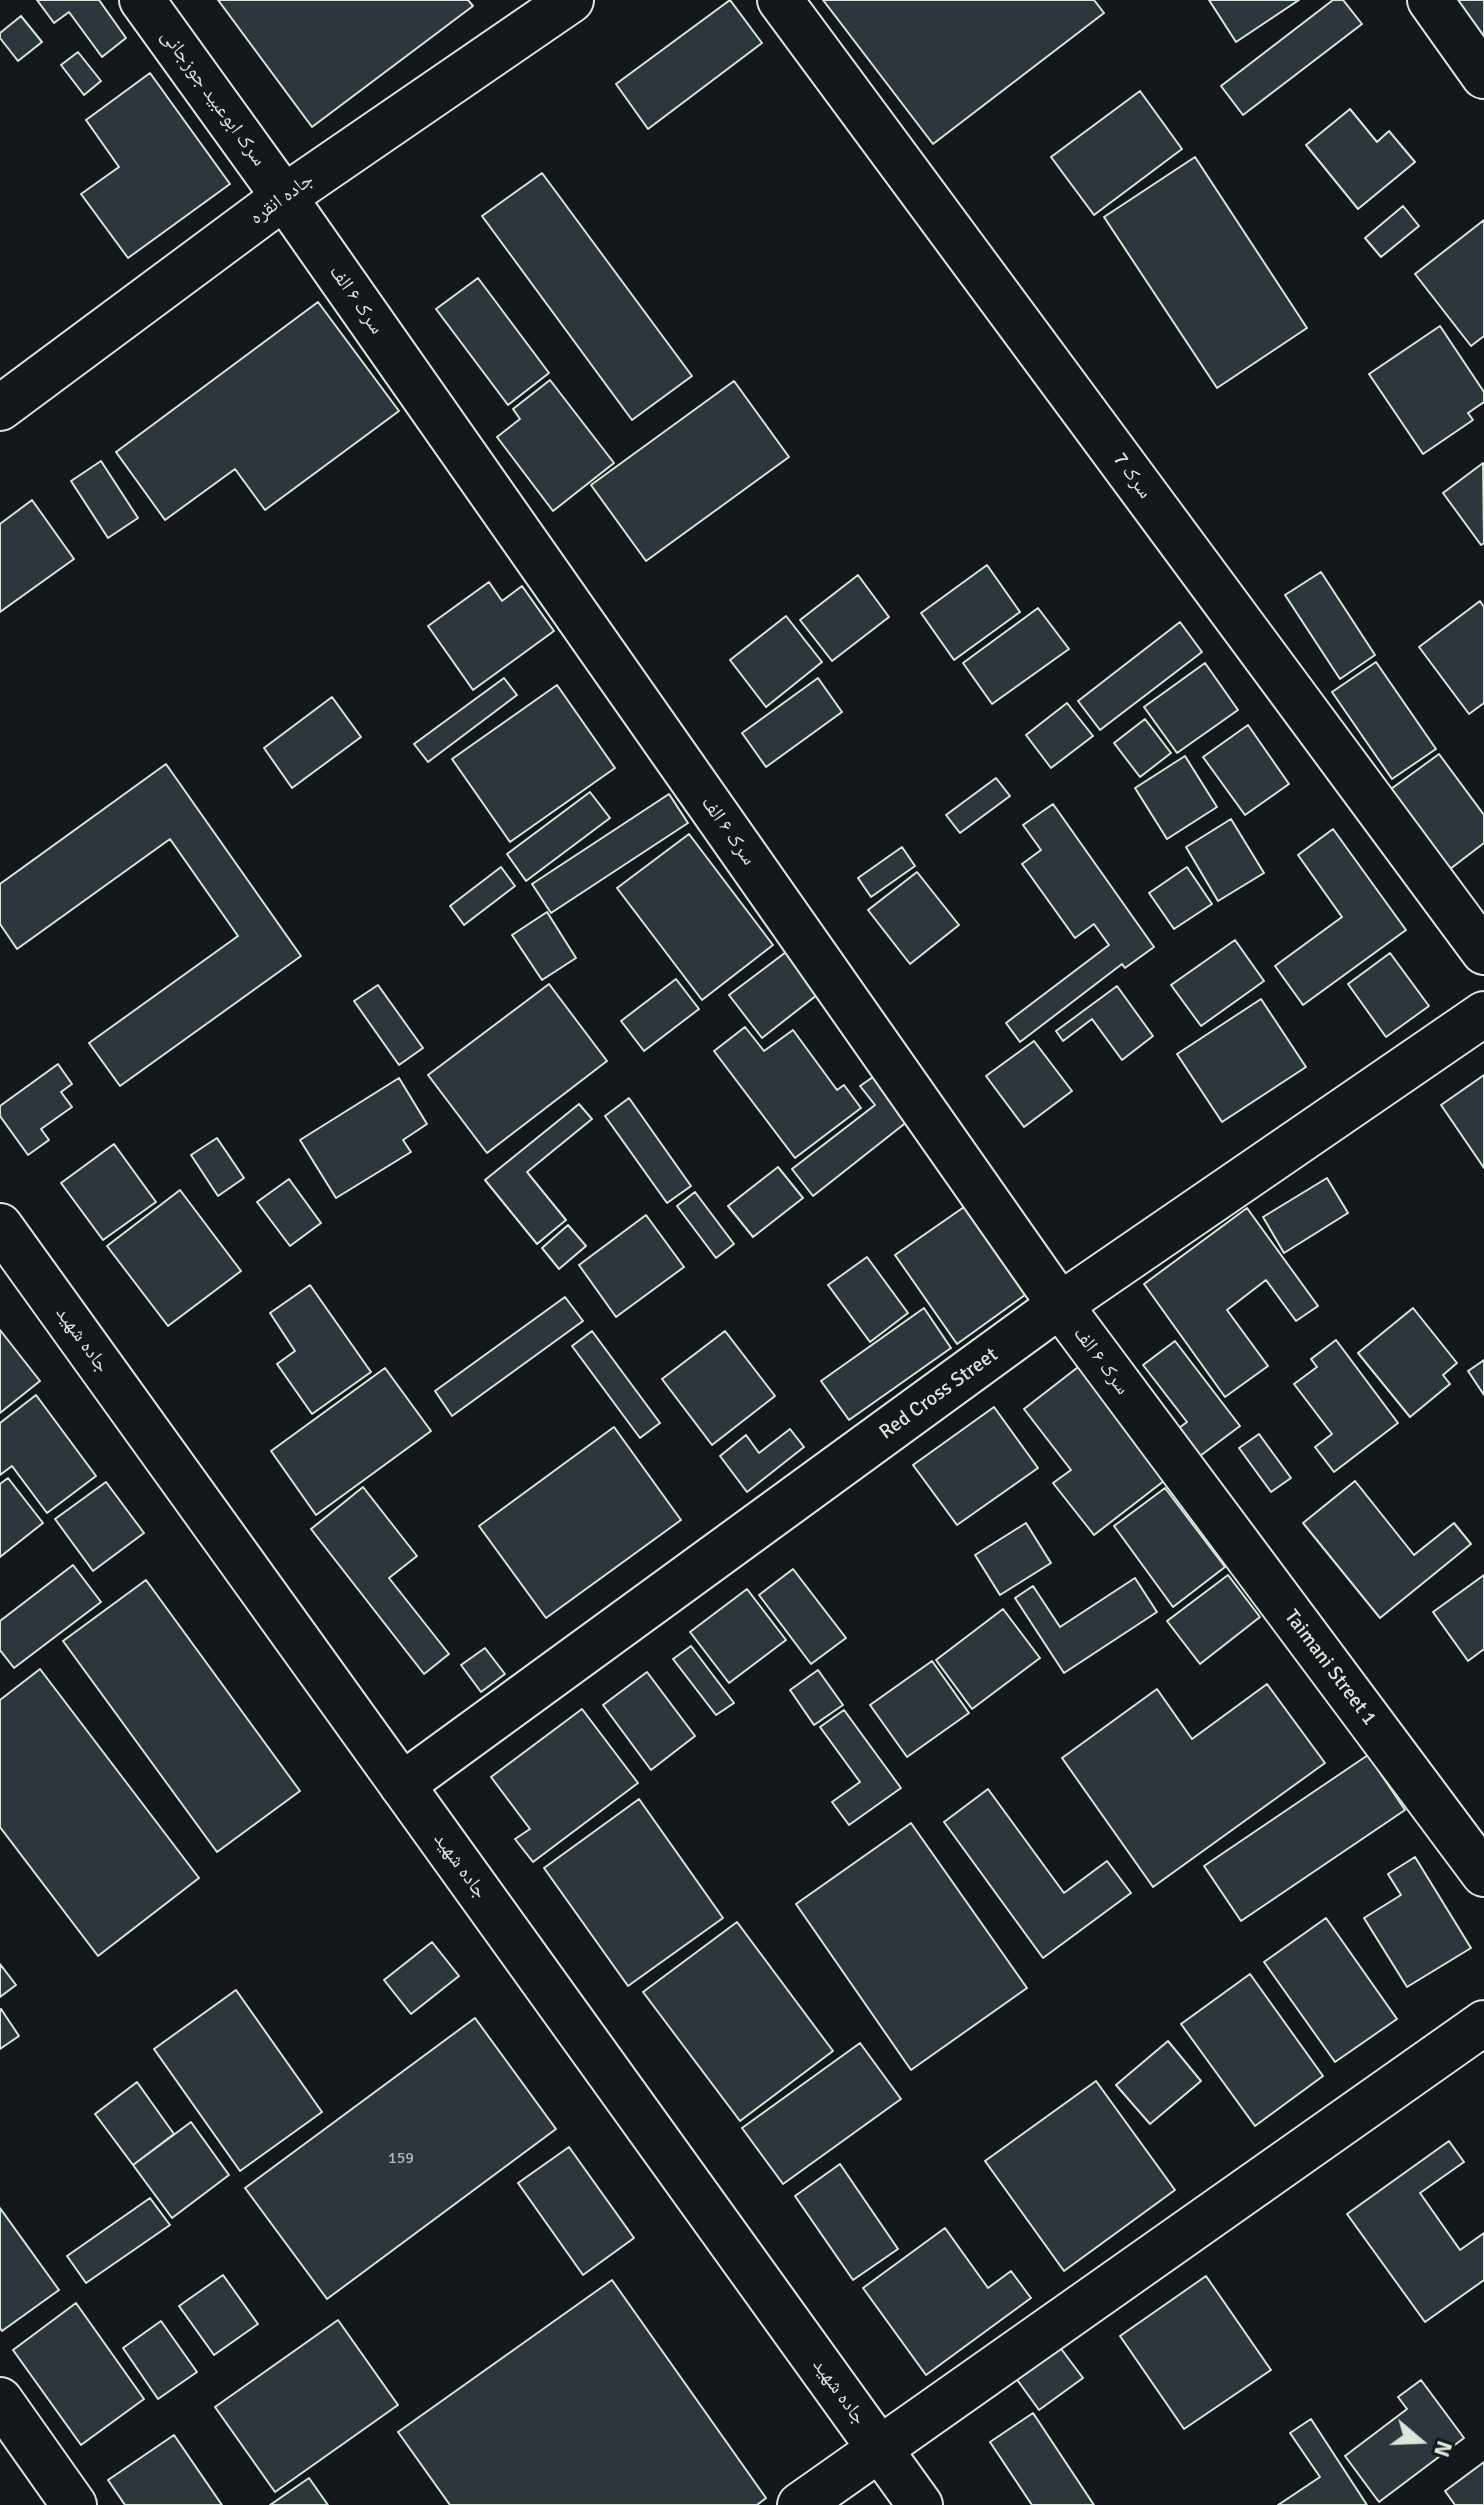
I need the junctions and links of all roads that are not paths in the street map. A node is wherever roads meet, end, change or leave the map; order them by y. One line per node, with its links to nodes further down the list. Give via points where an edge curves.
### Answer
1 (142, 0): 6 (street, سرک ابوعبید جوزجانی)
2 (571, 0): 6 (street, جاده انقره)
3 (780, 0): 8 (street, سرک 7)
4 (1430, 0): 5 (street)
5 (1484, 76)
6 (284, 197): 7 (street, جاده انقره); 11 (street, سرک ۶ الف)
7 (0, 408)
8 (1484, 952)
9 (1484, 1014): 11 (street, Red Cross Street)
10 (8, 1253): 13 (street, جاده شهید)
11 (1060, 1305): 12 (street, سرک ۶ الف); 13 (street, Red Cross Street)
12 (1176, 1462): 14 (street, Taimani Street 1)
13 (402, 1785): 17 (street, جاده شهید)
14 (1484, 1874)
15 (1484, 2023): 17 (street)
16 (0, 2400): 18 (street)
17 (880, 2449): 19 (street); 20 (street, جاده شهید)
18 (74, 2505)
19 (800, 2505)
20 (920, 2505)

